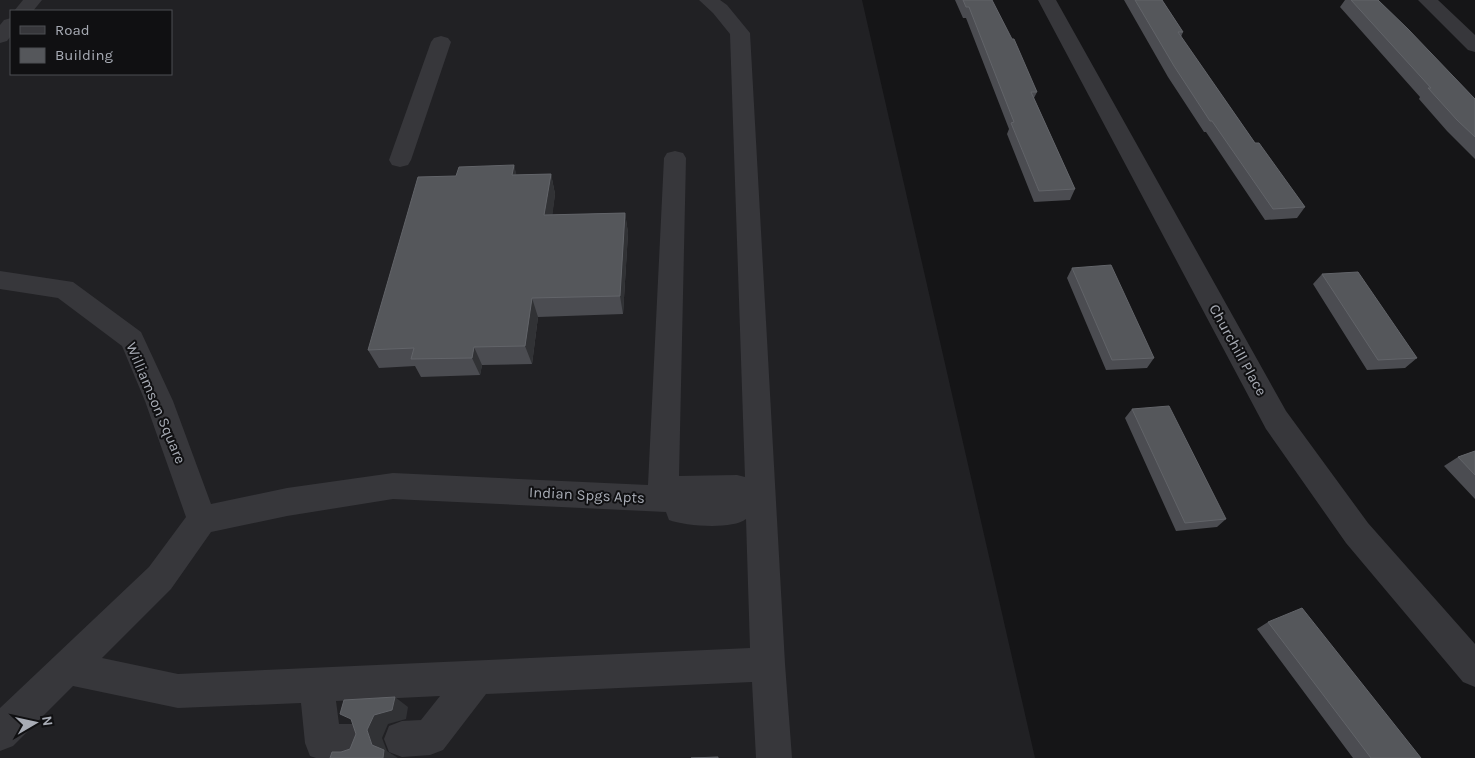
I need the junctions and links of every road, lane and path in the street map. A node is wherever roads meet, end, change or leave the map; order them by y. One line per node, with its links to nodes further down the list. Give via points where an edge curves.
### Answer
1 (33, 0): 5 (street)
2 (708, 0): 13 (street, via 740,33)
3 (1047, 0): 18 (street, Churchill Place, via 1276,420 1357,533)
4 (1427, 0): 9 (street)
5 (24, 10)
6 (10, 25): 7 (street)
7 (0, 37)
8 (441, 42): 11 (street)
9 (1475, 46)
10 (675, 158): 14 (street, Indian Spgs Apts)
11 (400, 160)
12 (0, 280): 15 (street, Williamson Square, via 64,289 132,339)
13 (754, 497): 14 (street, via 734,510 680,510); 16 (street)
14 (669, 499): 15 (street, Indian Spgs Apts, via 393,486 287,502)
15 (202, 520): 17 (street, via 160,578)
16 (768, 664): 19 (street); 24 (street)
17 (67, 668): 20 (street, via 178,691); 21 (street)
18 (1475, 670)
19 (478, 677): 20 (street); 22 (street, via 430,737)
20 (316, 684): 23 (street, via 323,743)
21 (0, 733)
22 (402, 739)
23 (352, 742)
24 (774, 758)

